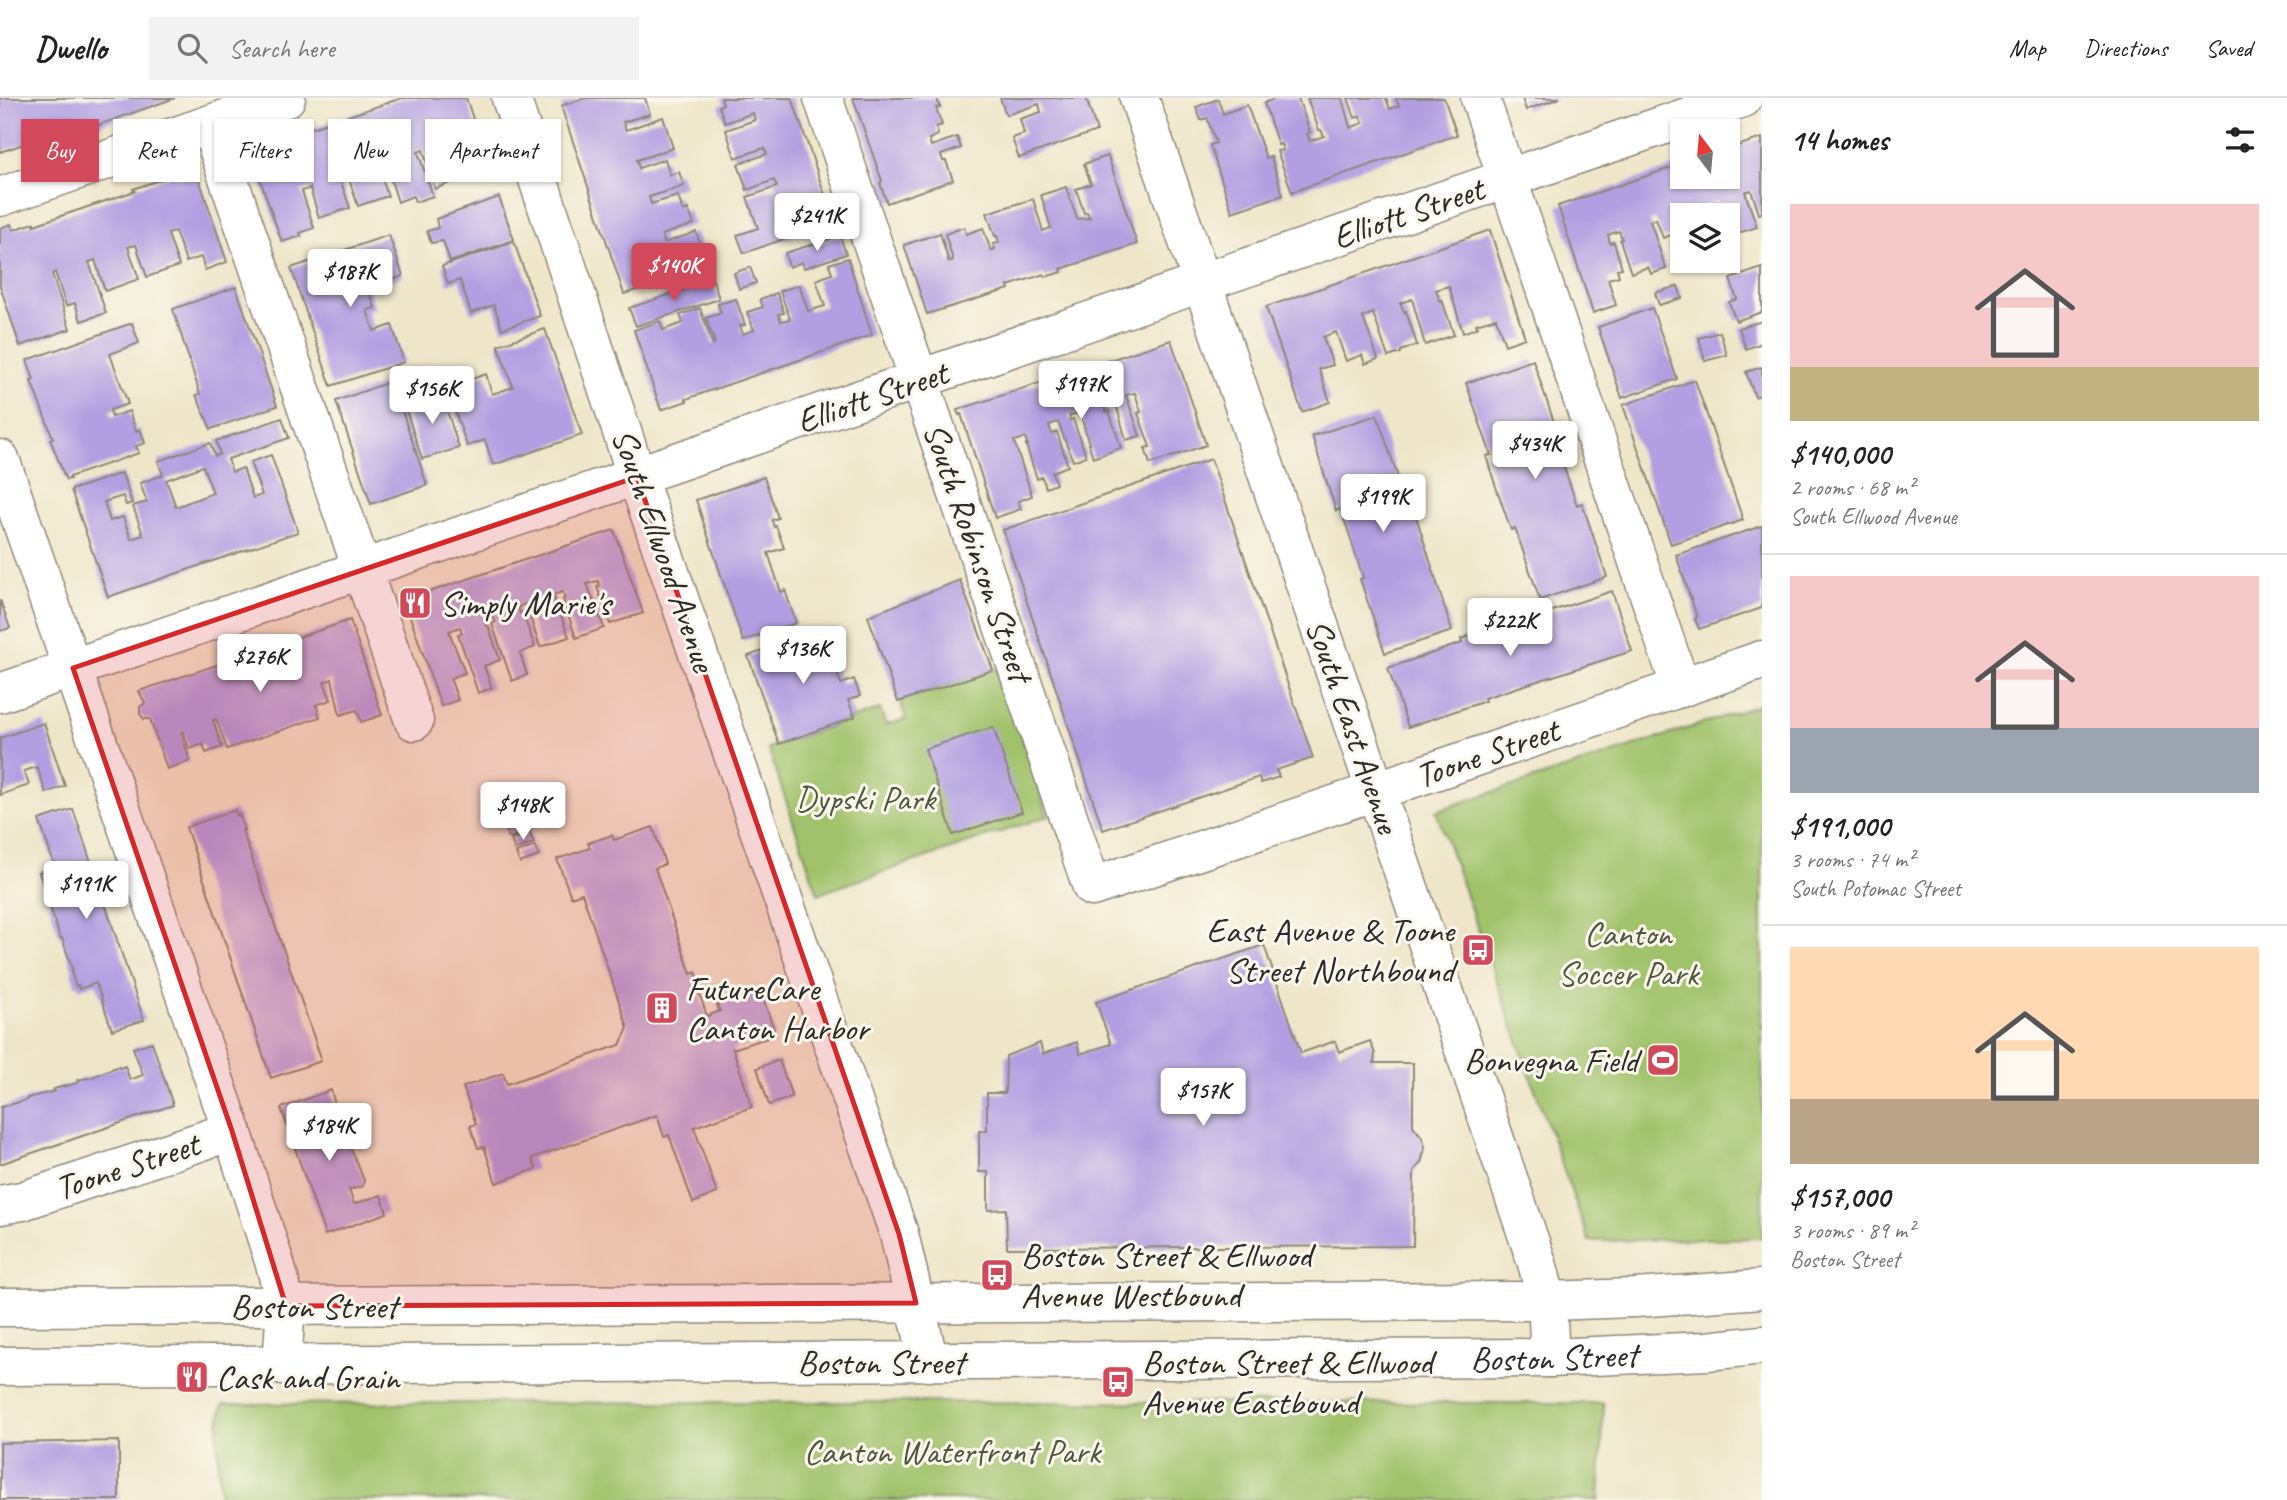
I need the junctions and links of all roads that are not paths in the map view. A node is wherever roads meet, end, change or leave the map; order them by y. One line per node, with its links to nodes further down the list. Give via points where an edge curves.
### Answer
1 (286, 98): 7 (street)
2 (511, 98): 13 (street, South Ellwood Avenue)
3 (823, 98): 11 (street, South Robinson Street)
4 (1139, 98): 10 (street, South East Avenue)
5 (1480, 98): 8 (street)
6 (1743, 98): 8 (street, Elliott Street)
7 (210, 125): 9 (street); 14 (street)
8 (1507, 179): 10 (street, Elliott Street); 17 (street)
9 (0, 197)
10 (1202, 284): 11 (street, Elliott Street); 20 (street, South East Avenue)
11 (919, 380): 13 (street, Elliott Street); 21 (street, South Robinson Street)
12 (0, 459): 16 (street)
13 (637, 477): 14 (street, Elliott Street); 26 (street, South Ellwood Avenue, via 890,1209)
14 (362, 570): 16 (street, Elliott Street); 19 (street)
15 (1762, 660): 17 (street, Toone Street)
16 (73, 668): 18 (street, Elliott Street); 22 (street)
17 (1681, 688): 20 (street, Toone Street)
18 (0, 693)
19 (414, 721)
20 (1375, 791): 21 (street, Toone Street); 25 (street, South East Avenue)
21 (1092, 887)
22 (232, 1131): 23 (street, Toone Street); 27 (street)
23 (11, 1203)
24 (1762, 1289): 25 (street, Boston Street)
25 (1547, 1301): 26 (street, Boston Street); 30 (street, South East Avenue)
26 (916, 1303): 27 (street, Boston Street); 31 (street, South Ellwood Avenue)
27 (286, 1306): 28 (street, Boston Street); 32 (street)
28 (0, 1307)
29 (1762, 1345): 30 (street, Boston Street)
30 (1550, 1358): 31 (street, Boston Street)
31 (929, 1362): 32 (street, Boston Street)
32 (282, 1365): 33 (street, Boston Street)
33 (0, 1366)

